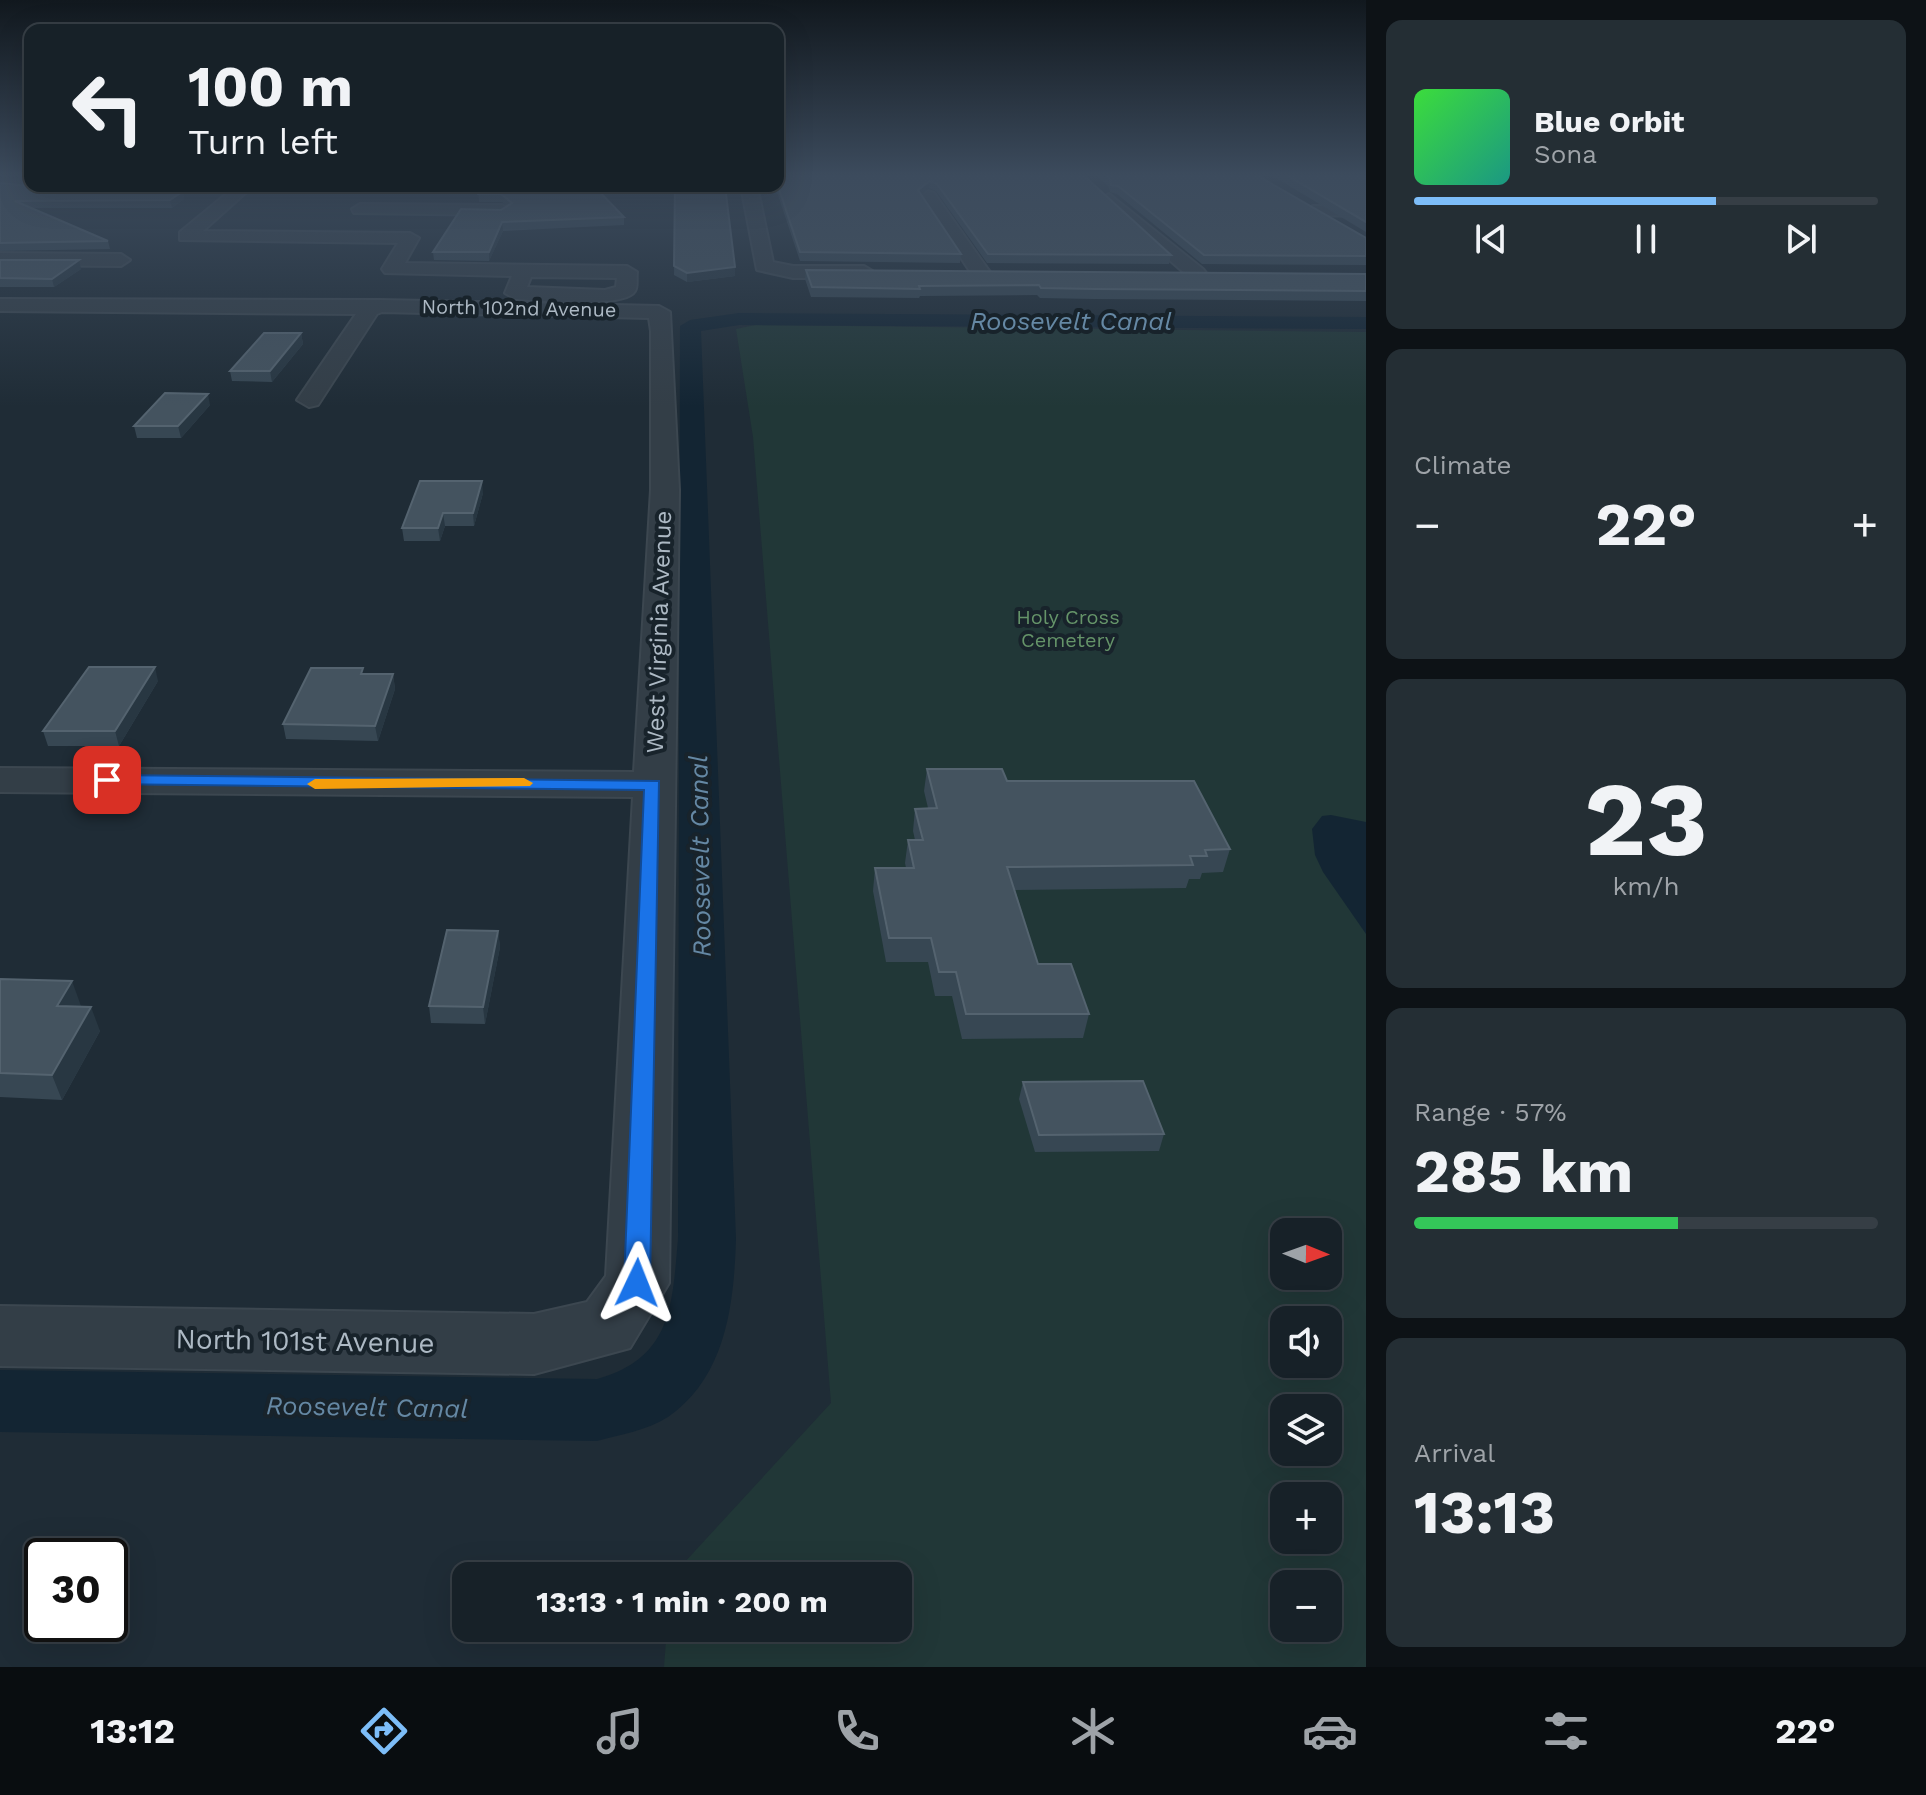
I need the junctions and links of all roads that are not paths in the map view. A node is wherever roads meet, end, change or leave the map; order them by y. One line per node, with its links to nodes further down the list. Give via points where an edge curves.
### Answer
1 (403, 251): 7 (street, via 392,269)
2 (761, 251): 8 (street, via 764,266 773,270)
3 (970, 251): 9 (street, via 988,272)
4 (1173, 251): 10 (street, via 1204,273)
5 (0, 259): 6 (street)
6 (121, 260)
7 (524, 270): 7 (street, via 627,272 626,290 606,296 515,293)
8 (887, 272)
9 (949, 272)
10 (1165, 273)
11 (0, 305): 12 (street, North 102nd Avenue)
12 (377, 307): 13 (street, North 102nd Avenue); 14 (street, via 369,310)
13 (659, 312): 16 (street, West Virginia Avenue, via 665,490)
14 (309, 400)
15 (0, 780): 16 (street)
16 (653, 785): 17 (street, West Virginia Avenue, via 637,1283)
17 (607, 1327): 18 (street, North 101st Avenue, via 534,1344)
18 (0, 1336)

